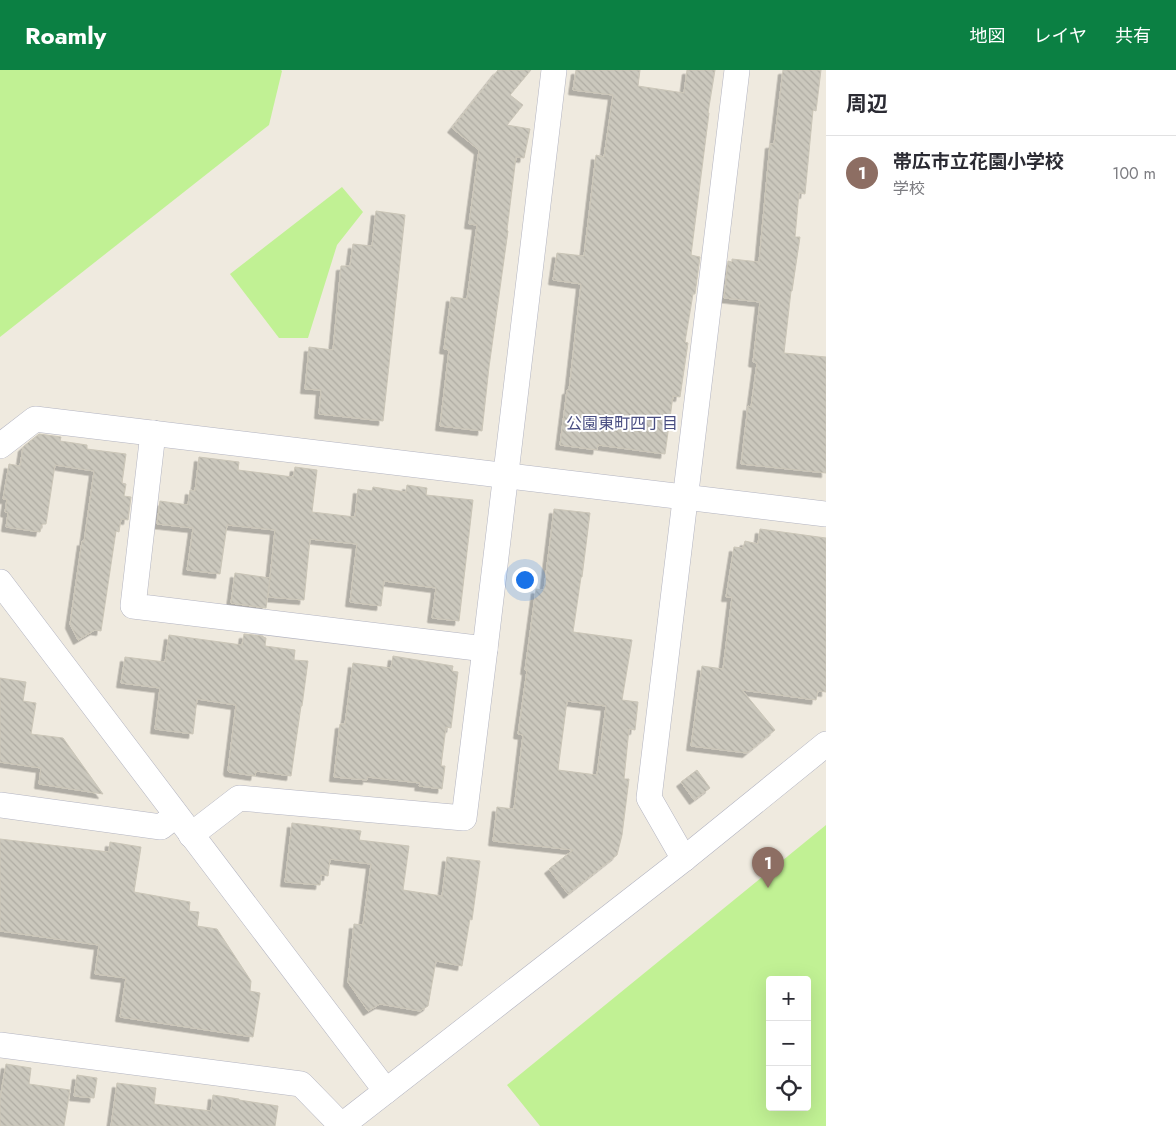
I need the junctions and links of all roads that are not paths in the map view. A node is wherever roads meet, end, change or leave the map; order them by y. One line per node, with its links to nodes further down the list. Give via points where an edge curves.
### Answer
1 (554, 70): 5 (street)
2 (737, 70): 6 (street)
3 (152, 433): 4 (street, via 35,419); 5 (street); 9 (street, via 133,606)
4 (0, 446)
5 (506, 476): 6 (street); 9 (street)
6 (685, 497): 7 (street); 14 (street, via 650,798)
7 (826, 514)
8 (0, 582): 12 (street)
9 (485, 649): 13 (street, via 464,818 239,798)
10 (826, 744): 14 (street)
11 (0, 805): 12 (street, via 161,827)
12 (176, 815): 13 (street)
13 (192, 835): 16 (street)
14 (684, 859): 16 (street)
15 (0, 1045): 17 (street, via 301,1084)
16 (386, 1092): 17 (street)
17 (342, 1126)

